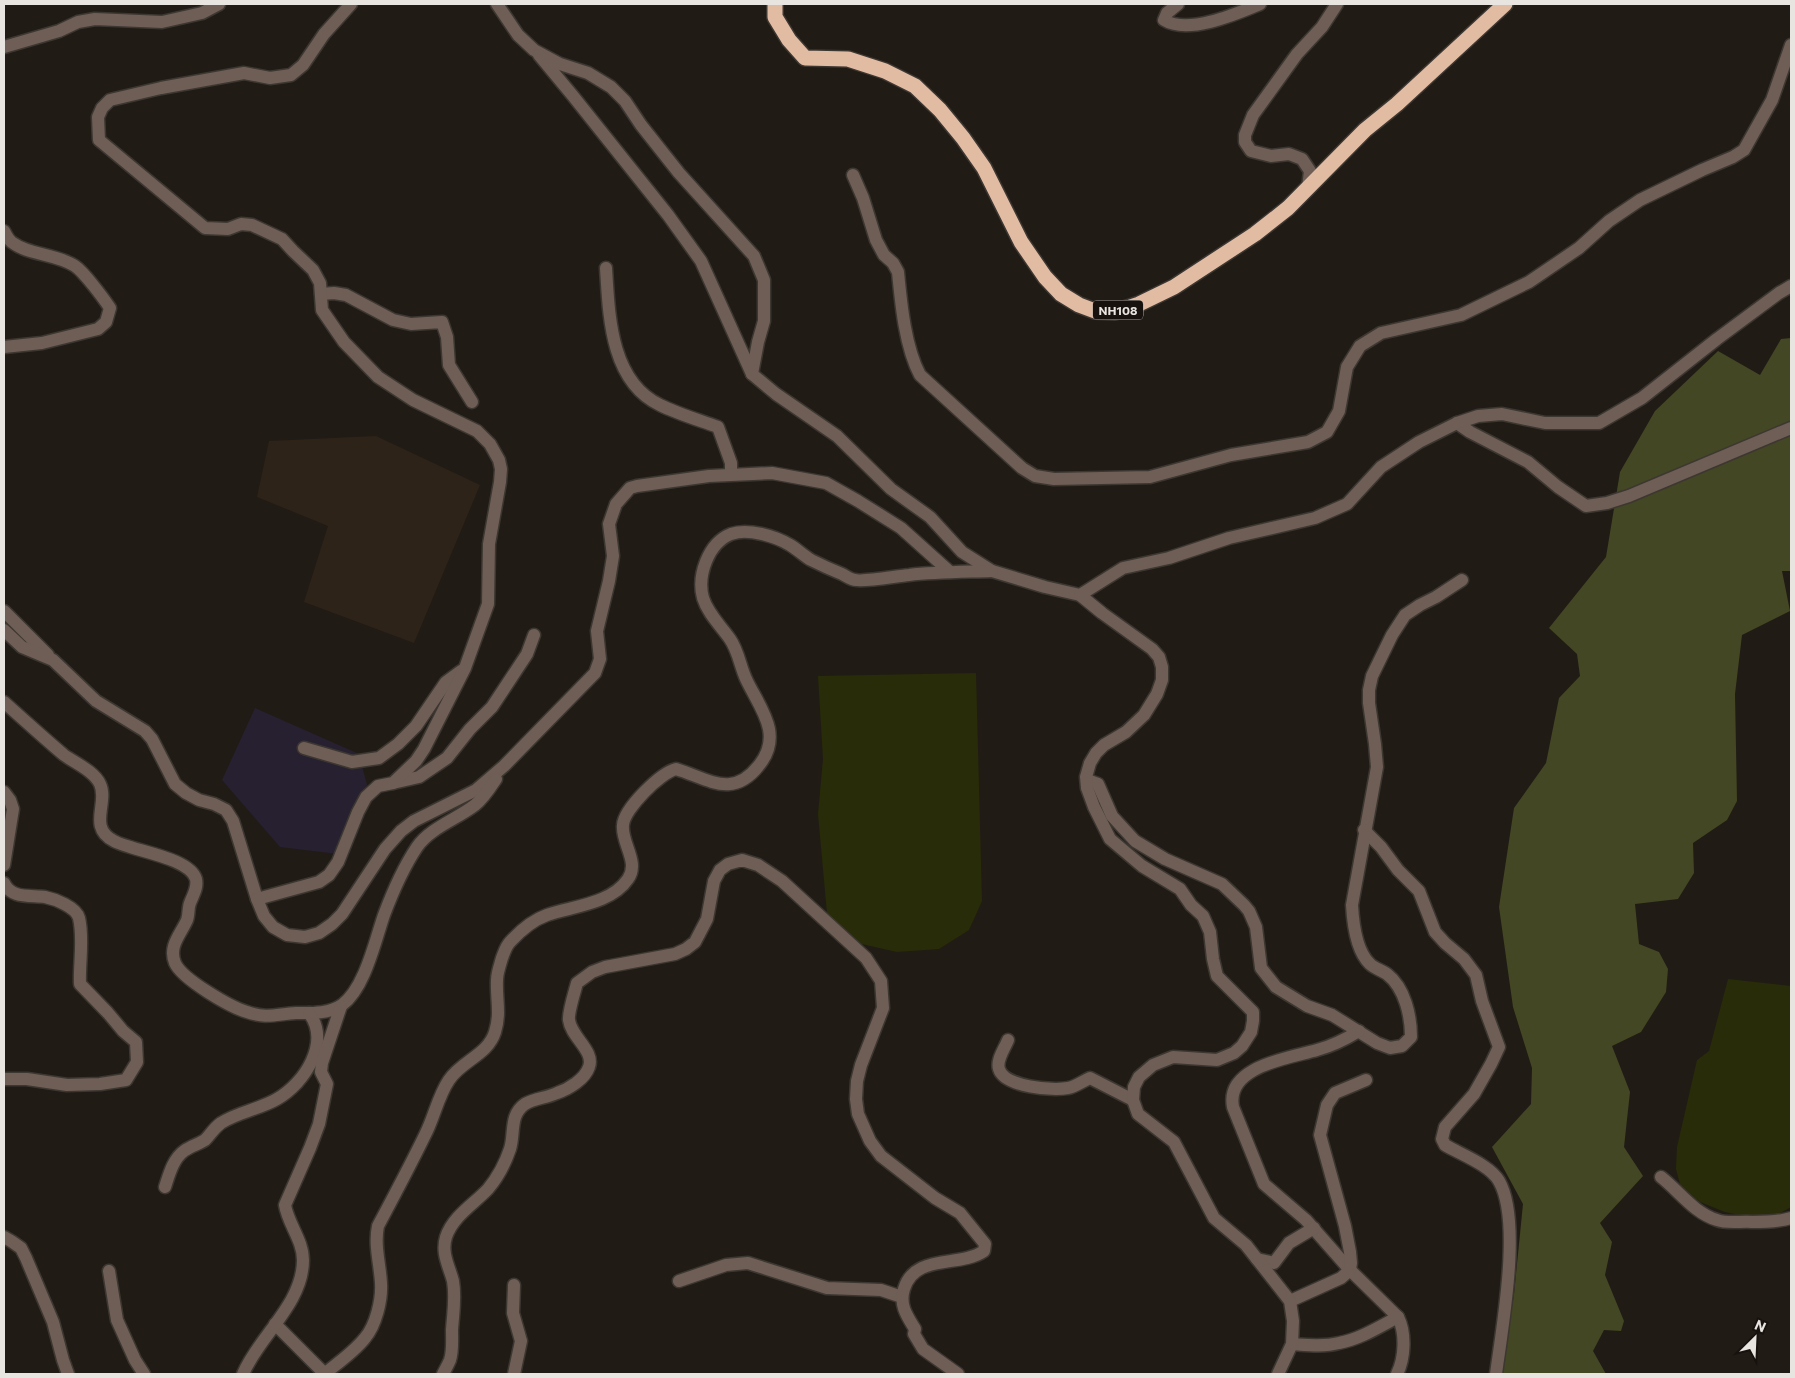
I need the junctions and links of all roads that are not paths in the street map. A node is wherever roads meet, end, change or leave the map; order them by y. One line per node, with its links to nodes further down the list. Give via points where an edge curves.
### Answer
1 (219, 4): 10 (street, via 202,13 162,22 96,19 78,22)
2 (351, 4): 17 (street, via 324,34 303,65 291,75 270,78 244,73 161,88 110,100 98,117 99,140 206,228 228,229 241,224 282,239 313,270 320,283)
3 (497, 4): 11 (street, via 518,36)
4 (775, 4): 13 (highway, NH108, via 775,17 805,58 848,59 885,71 915,86 940,110 984,168 1021,242 1045,277 1061,294 1096,311 1114,312 1157,296 1255,234)
5 (1178, 4): 6 (street, via 1164,20 1172,25 1205,23)
6 (1260, 4)
7 (1337, 4): 13 (street, via 1260,104 1245,135 1251,151 1271,156 1289,154 1302,159 1310,171)
8 (1505, 4): 13 (highway, NH108, via 1365,130)
9 (1791, 45): 12 (street, via 1772,100 1744,150 1640,200 1529,282 1460,315 1381,333 1360,346 1347,367 1339,412 1327,432 1308,442 1231,455 1150,477 1054,479 1035,476 1022,468 920,375 910,348 898,272 880,248)
10 (4, 47)
11 (534, 50): 19 (street, via 668,215 701,261); 19 (street, via 560,64 588,73 625,101 679,173 754,256 764,280 764,321)
12 (853, 175)
13 (1308, 188)
14 (4, 231): 18 (street, via 11,243 76,266 110,308 106,322 98,329 42,343)
15 (606, 268): 23 (street, via 610,317 626,373 635,386 659,404 718,427)
16 (1791, 286): 21 (street, via 1642,398 1600,423 1545,423 1502,414 1478,416)
17 (321, 294): 20 (street, via 346,295 401,323 442,322 447,337 449,365); 32 (street, via 322,310 344,342 378,377 413,400 477,431 499,460 500,482 489,544 488,604)
18 (4, 347)
19 (752, 374): 24 (street, via 837,436 891,489 930,516 962,552)
20 (472, 402)
21 (1456, 423): 22 (street, via 1528,462 1586,506 1606,504 1629,496); 27 (street, via 1380,467 1347,504 1315,518 1123,568)
22 (1791, 428)
23 (732, 474): 25 (street, via 772,473 826,483 901,528); 35 (street, via 630,488 616,504 609,524 612,556 609,581 597,631 598,666 590,679)
24 (992, 571): 25 (street); 27 (street)
25 (950, 572): 68 (street, via 856,581 810,559 788,544 746,531 731,534 715,547 704,567 701,584 704,599 738,652 747,680 758,699 769,726 768,750 751,774 732,785 721,785 676,770 664,774 638,798 623,820 632,866 630,877 623,886 611,895 545,916 509,943 496,980 499,1020 494,1036 486,1049 456,1070 448,1082 426,1135 378,1226 376,1239 381,1285 370,1330 366,1338)
26 (1462, 580): 39 (street, via 1405,616 1392,634 1372,676 1369,703 1377,767)
27 (1080, 595): 36 (street, via 1152,649 1162,667 1157,694 1144,715 1096,753 1090,763)
28 (4, 612): 31 (street)
29 (4, 630): 31 (street, via 22,647)
30 (534, 635): 37 (street, via 527,654 492,707 447,758 419,778)
31 (53, 660): 42 (street, via 96,700 152,739 175,784 199,800 226,810 233,821)
32 (465, 668): 34 (street, via 446,682 416,726 379,758 352,762); 37 (street, via 424,749)
33 (4, 702): 44 (street, via 96,778 101,785 99,817 103,832 113,841 179,864 196,879 196,891 187,920 173,949 175,963 183,973 234,1008 261,1017)
34 (304, 748)
35 (504, 766): 42 (street, via 476,790 414,821 401,831 342,914 319,932 305,937 288,935 264,916); 43 (street, via 477,804 436,829 419,844 395,887 360,982)
36 (1087, 780): 45 (street, via 1098,784 1112,816 1135,841 1176,865 1222,884 1244,905 1256,927 1261,968 1276,987); 49 (street, via 1094,807 1110,839 1142,866 1180,890 1203,916 1210,932 1217,976 1253,1012 1250,1032 1234,1053 1217,1060 1173,1057 1153,1065 1139,1076)
37 (393, 783): 42 (street, via 378,786 366,798 329,875 319,882)
38 (4, 792): 40 (street, via 13,809)
39 (1364, 830): 45 (street, via 1352,905 1357,941 1370,964 1398,985 1411,1022 1412,1037 1402,1046 1390,1048); 74 (street, via 1419,891 1435,932 1476,975 1498,1047 1474,1094 1445,1128 1442,1139 1445,1145 1488,1170 1499,1180 1505,1196 1510,1256)
40 (4, 865)
41 (4, 883): 47 (street, via 18,895 47,897 76,911 81,943 80,984 136,1042 137,1062 126,1080 100,1084 67,1085)
42 (257, 899)
43 (341, 1006): 44 (street); 63 (street, via 322,1064 321,1072 327,1084 319,1124 285,1205 303,1259 300,1278 290,1302)
44 (309, 1013): 51 (street, via 315,1023 318,1043 301,1078 278,1099 224,1122 204,1140 183,1151 174,1163)
45 (1359, 1031): 53 (street, via 1329,1046 1257,1068 1238,1083 1232,1098 1264,1184)
46 (1008, 1040): 49 (street, via 998,1067 1002,1075 1011,1081 1038,1088 1070,1088 1090,1078)
47 (4, 1079)
48 (1366, 1080): 56 (street, via 1335,1093 1327,1105 1320,1135 1346,1226 1352,1263)
49 (1133, 1100): 55 (street, via 1138,1114 1174,1142 1214,1218 1246,1245)
50 (1661, 1177): 52 (street, via 1690,1204 1718,1221 1762,1222)
51 (165, 1187)
52 (1791, 1218)
53 (1314, 1228): 55 (street, via 1289,1243 1274,1263); 56 (street)
54 (4, 1237): 65 (street, via 20,1248 26,1258 53,1322)
55 (1257, 1259): 61 (street)
56 (1350, 1270): 61 (street, via 1341,1278); 62 (street)
57 (109, 1271): 66 (street, via 117,1320)
58 (679, 1281): 60 (street, via 726,1265 748,1263 822,1287 880,1290)
59 (514, 1286): 70 (street, via 513,1313 521,1341)
60 (902, 1297): 69 (street, via 910,1276 920,1269 975,1257 984,1251 985,1244 960,1213 881,1156 862,1126 856,1099 857,1081 883,1008 880,981 866,958 782,881 758,865 742,860 720,870 714,881 707,919 695,942 686,949 605,967 577,983 569,1020 577,1039 587,1050 590,1066 575,1083 520,1109 512,1129 507,1159 498,1176 449,1228 445,1240 446,1262 453,1281 455,1303 450,1360); 71 (street, via 906,1316 923,1349)
61 (1290, 1301): 64 (street)
62 (1398, 1317): 64 (street, via 1339,1344); 73 (street, via 1404,1347)
63 (275, 1324): 67 (street); 68 (street)
64 (1292, 1344): 72 (street)
65 (68, 1374)
66 (144, 1374)
67 (243, 1374)
68 (324, 1374)
69 (444, 1374)
70 (514, 1374)
71 (958, 1374)
72 (1278, 1374)
73 (1397, 1374)
74 (1496, 1374)

